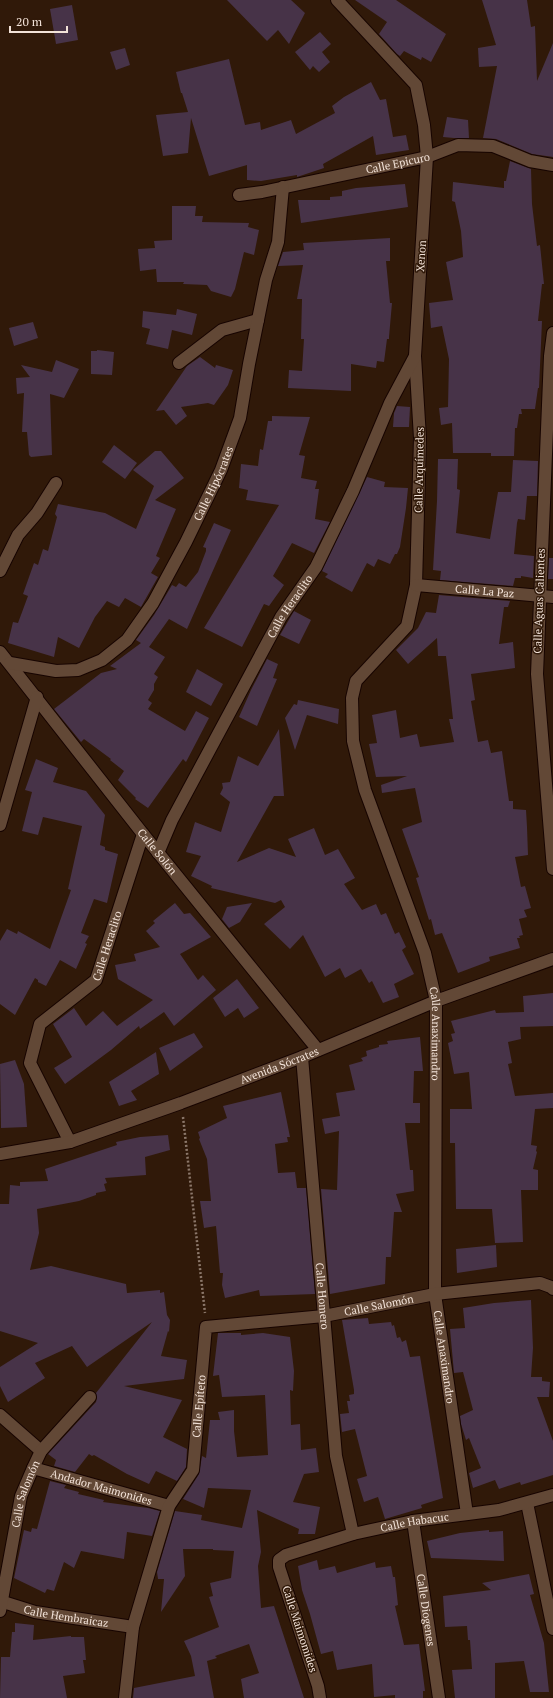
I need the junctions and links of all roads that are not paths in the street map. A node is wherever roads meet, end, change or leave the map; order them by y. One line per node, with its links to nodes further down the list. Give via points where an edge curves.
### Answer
1 (337, 0): 2 (street, Xenon, via 416,85)
2 (428, 157): 3 (street, Calle Epicuro, via 458,145 493,146 530,161); 4 (street, Calle Epicuro); 8 (street, Xenon)
3 (553, 165)
4 (283, 188): 5 (street, Calle Epicuro); 6 (street, Calle Hipócrates, via 278,242 266,280)
5 (239, 196)
6 (258, 320): 9 (street, via 222,330); 16 (street, Calle Hipócrates, via 240,418 221,470 153,603 127,640 102,660 78,670 56,671)
7 (553, 333): 13 (street, Calle Aguas Calientes)
8 (415, 356): 12 (street, Calle Arquímedes, via 420,438); 20 (street, Calle Heraclito, via 390,403 353,491 316,567 281,617 172,820)
9 (178, 363)
10 (56, 483): 11 (street, via 37,513 18,535)
11 (0, 570)
12 (416, 585): 13 (street, Calle La Paz); 23 (street, Calle Anaximandro, via 407,626 356,681 352,698 353,741 365,790 425,953)
13 (539, 596): 14 (street, Calle La Paz); 21 (street, Calle Aguas Calientes, via 537,674)
14 (553, 597)
15 (0, 652): 16 (street, Calle Solón)
16 (10, 663): 17 (street, Calle Solón)
17 (37, 697): 18 (street); 19 (street, Calle Solón)
18 (0, 825)
19 (143, 834): 20 (street, Calle Solón); 26 (street, Calle Heraclito, via 96,980 40,1024 30,1063)
20 (158, 853): 24 (street, Calle Solón)
21 (553, 869)
22 (553, 959): 23 (street, Avenida Sócrates)
23 (436, 1001): 24 (street, Avenida Sócrates); 29 (street, Calle Anaximandro)
24 (318, 1050): 25 (street, Avenida Sócrates)
25 (302, 1057): 26 (street, Avenida Sócrates); 30 (street, Calle Homero)
26 (70, 1142): 27 (street, Avenida Sócrates)
27 (0, 1154)
28 (552, 1288): 29 (street, Calle Salomón, via 540,1283)
29 (435, 1294): 30 (street, Calle Salomón); 39 (street, Calle Anaximandro)
30 (324, 1316): 31 (street, Calle Salomón); 41 (street, Calle Homero, via 336,1456)
31 (206, 1327): 38 (street, Calle Epíteto, via 193,1470)
32 (90, 1397): 34 (street, Calle Salomón)
33 (0, 1415): 34 (street)
34 (41, 1451): 35 (street, Calle Salomón)
35 (33, 1468): 38 (street, Andador Maimonides); 43 (street, Calle Salomón, via 21,1496)
36 (553, 1495): 37 (street, Calle Habacuc)
37 (527, 1503): 39 (street, Calle Habacuc); 45 (street)
38 (169, 1506): 44 (street, Calle Epíteto)
39 (467, 1514): 40 (street, Calle Habacuc)
40 (413, 1521): 41 (street, Calle Habacuc); 48 (street, Calle Diogenes)
41 (353, 1534): 42 (street, Calle Habacuc, via 286,1555)
42 (279, 1560): 47 (street, Calle Maimomides)
43 (1, 1605): 44 (street, Calle Hembraicaz)
44 (133, 1627): 46 (street, Calle Epíteto)
45 (553, 1629)
46 (125, 1698)
47 (320, 1698)
48 (439, 1698)

